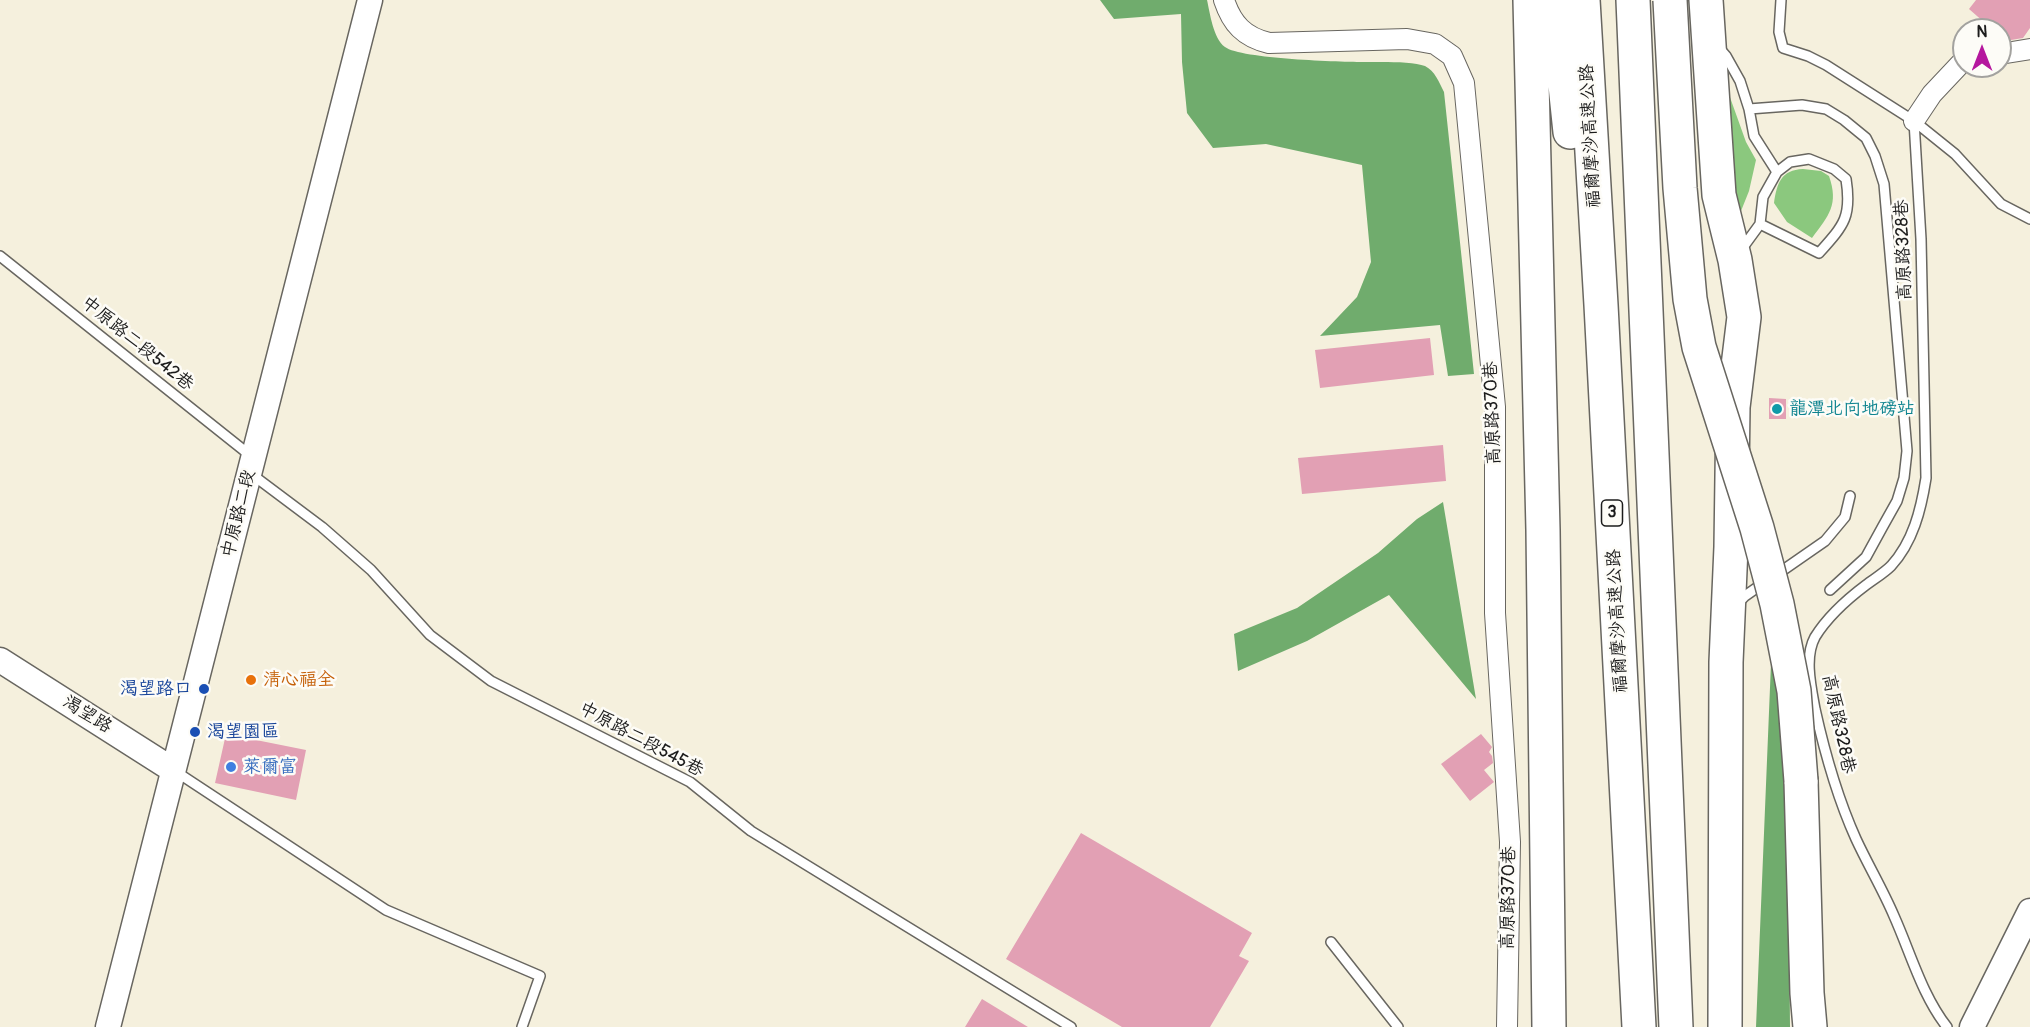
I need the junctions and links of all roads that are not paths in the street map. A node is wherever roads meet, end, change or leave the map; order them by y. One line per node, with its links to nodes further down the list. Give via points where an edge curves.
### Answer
1 (370, 0): 23 (street, 中原路二段)
2 (1224, 0): 38 (street, 高原路370巷, via 1233,22 1254,39 1269,43 1407,39 1435,44 1452,57 1464,83 1495,407 1495,613 1510,842)
3 (1530, 0): 39 (highway, via 1543,530)
4 (1556, 0): 22 (highway, via 1579,208)
5 (1583, 0): 22 (highway, 福爾摩沙高速公路 / 3)
6 (1633, 0): 41 (highway)
7 (1670, 0): 43 (highway, bridge, via 1690,299 1699,347 1757,528 1794,691)
8 (1706, 0): 10 (highway)
9 (1781, 0): 15 (lane, via 1779,32 1783,48 1826,65)
10 (1709, 36): 14 (lane, via 1740,81); 16 (highway)
11 (2030, 49): 12 (street)
12 (2012, 52)
13 (1952, 73): 15 (street)
14 (1749, 109): 17 (lane, via 1754,135); 28 (lane, via 1802,105 1826,109 1866,138 1884,184 1907,451 1904,478 1897,501 1866,557)
15 (1914, 121): 18 (lane, via 1955,154 2001,204); 44 (lane, 高原路328巷, via 1921,239 1926,478 1921,505 1901,554 1829,618 1814,639 1809,664 1811,691 1834,786 1929,1000)
16 (1717, 159): 21 (highway, via 1719,195); 25 (highway, via 1712,210 1721,271 1723,388)
17 (1777, 172): 19 (lane, via 1763,197); 19 (lane, via 1790,162 1809,159 1834,169 1846,179 1850,201 1845,220 1819,253)
18 (2030, 219)
19 (1760, 224): 21 (lane)
20 (0, 256): 23 (lane, 中原路二段542巷)
21 (1735, 260): 25 (highway, via 1744,317 1733,407)
22 (1601, 305): 40 (highway, 福爾摩沙高速公路 / 3)
23 (251, 465): 31 (street, 中原路二段); 36 (lane, 中原路二段545巷, via 372,570 430,636 491,681 690,782 751,831)
24 (1850, 496): 27 (lane, via 1845,517 1825,541)
25 (1732, 507): 26 (highway)
26 (1741, 552): 27 (lane); 29 (highway)
27 (1779, 573): 29 (lane, via 1745,596)
28 (1830, 590)
29 (1728, 614): 42 (highway)
30 (0, 660): 31 (street, 渴望路)
31 (173, 770): 34 (street, 中原路二段); 35 (lane, via 386,910 540,976)
32 (2030, 911): 45 (street)
33 (1331, 942): 37 (lane)
34 (108, 1027)
35 (522, 1027)
36 (1071, 1027)
37 (1398, 1027)
38 (1507, 1027)
39 (1549, 1027)
40 (1639, 1027)
41 (1676, 1027)
42 (1725, 1027)
43 (1810, 1027)
44 (1947, 1027)
45 (1972, 1027)

